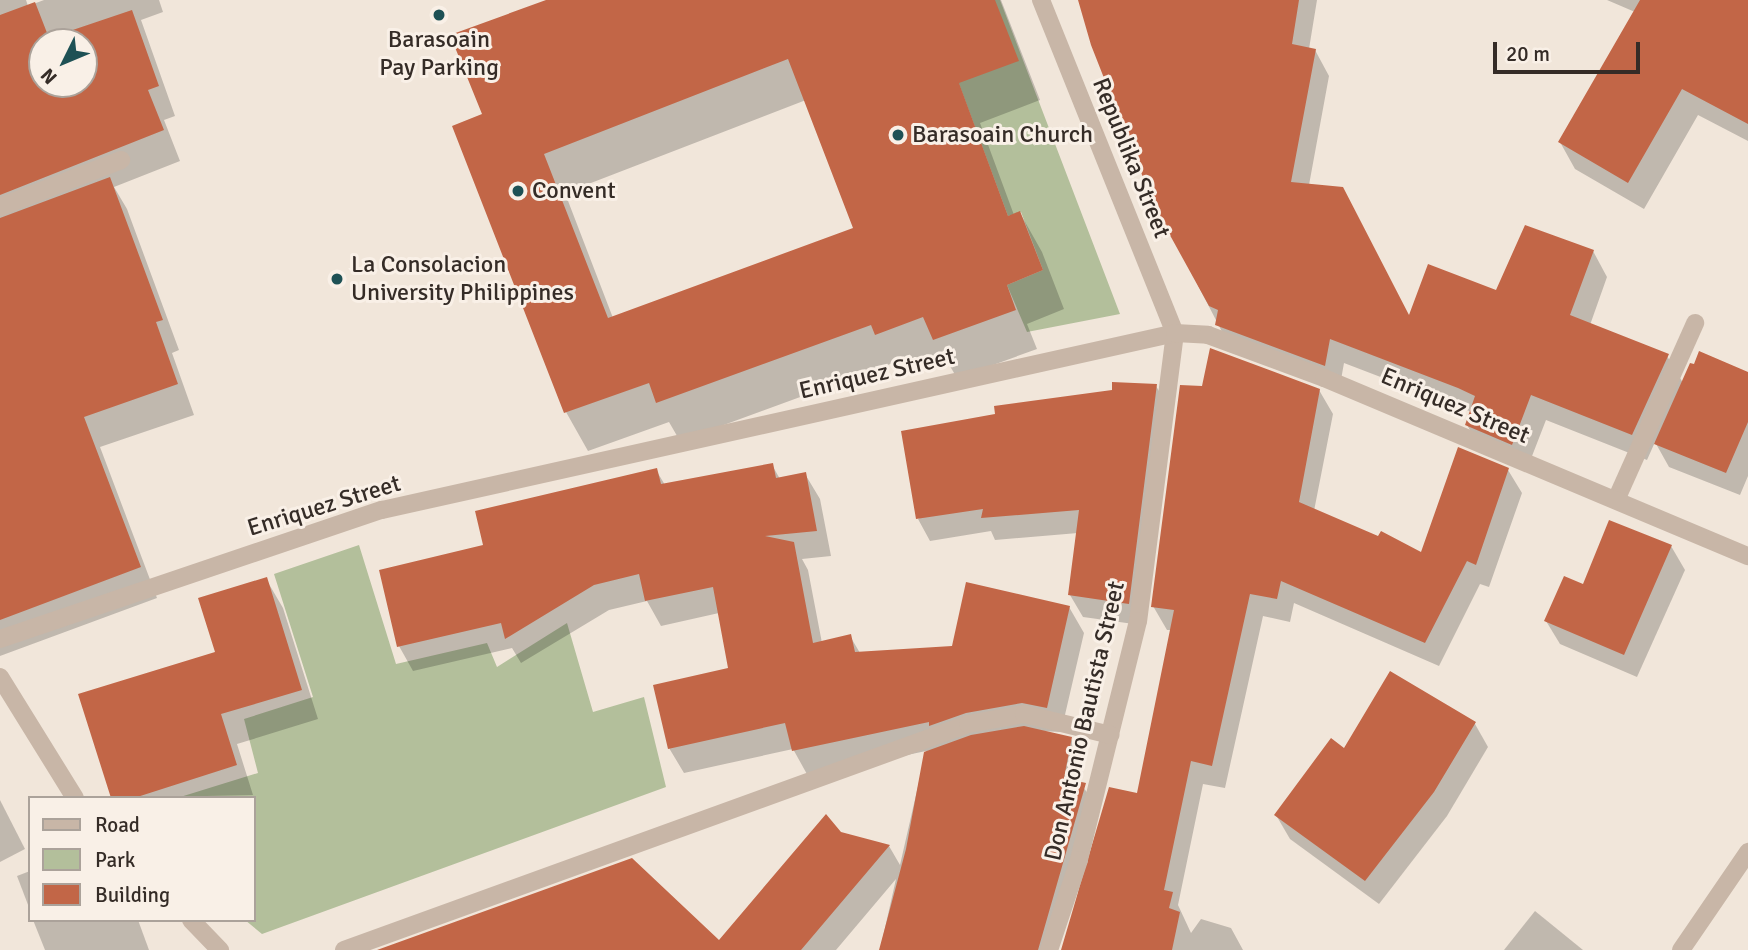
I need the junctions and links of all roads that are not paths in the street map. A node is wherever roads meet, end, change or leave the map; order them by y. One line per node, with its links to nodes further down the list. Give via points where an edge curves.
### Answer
1 (1041, 0): 5 (street, Republika Street)
2 (121, 160): 3 (street)
3 (0, 207)
4 (1695, 323): 6 (street)
5 (1175, 333): 6 (street, Enriquez Street, via 1208,335 1311,373); 8 (street, Enriquez Street, via 382,510); 10 (street, Don Antonio Bautista Street, via 1138,621)
6 (1616, 500): 7 (street, Enriquez Street)
7 (1748, 556)
8 (0, 639)
9 (0, 677): 11 (street)
10 (1111, 735): 15 (street, via 1024,713 968,724); 16 (street, Don Antonio Bautista Street, via 1079,860)
11 (74, 796)
12 (1748, 852): 17 (street)
13 (193, 922): 14 (street)
14 (220, 950)
15 (344, 950)
16 (1049, 950)
17 (1681, 950)

